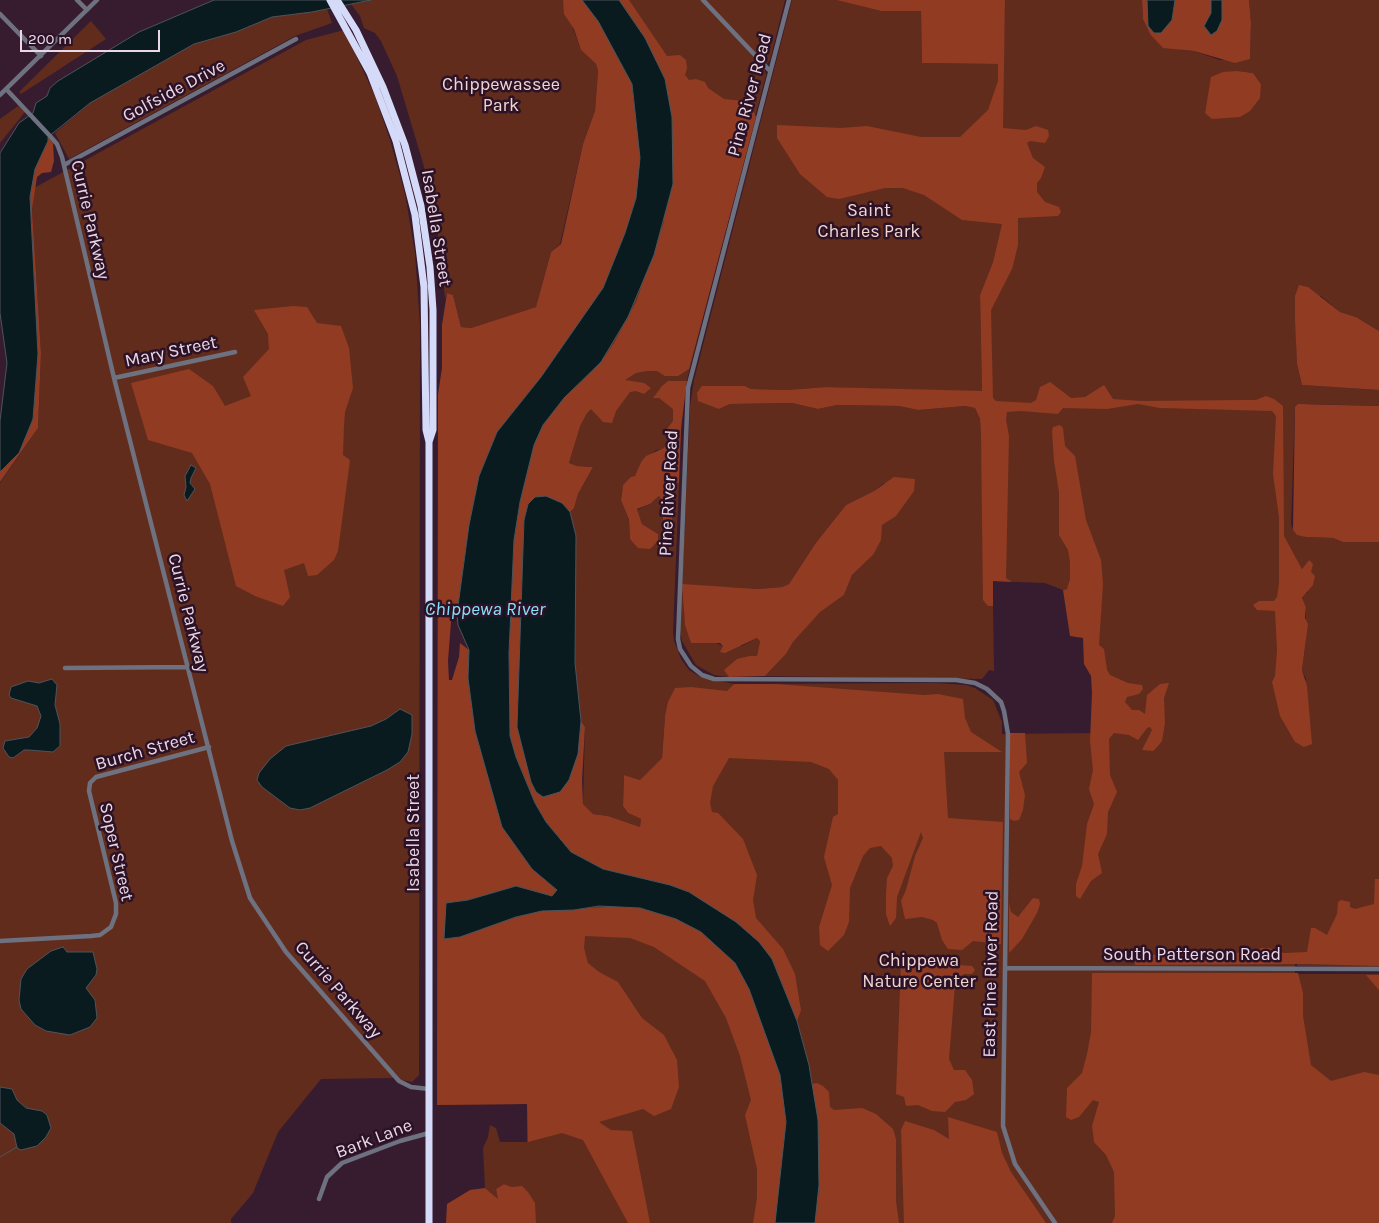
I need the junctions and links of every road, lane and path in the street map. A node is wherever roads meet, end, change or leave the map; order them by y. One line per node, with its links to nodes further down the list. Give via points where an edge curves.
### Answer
1 (77, 0): 7 (street)
2 (97, 0): 7 (street)
3 (330, 0): 9 (highway)
4 (337, 0): 9 (highway)
5 (703, 0): 12 (street)
6 (789, 0): 12 (street, Pine River Road)
7 (87, 10): 11 (street)
8 (0, 14): 11 (street)
9 (352, 31): 26 (highway, Isabella Street, via 387,114 404,166 415,215 424,287 426,430 429,442)
10 (296, 39): 15 (street, Golfside Drive)
11 (41, 56): 13 (street)
12 (770, 71): 20 (street, Pine River Road, via 688,388 677,626 680,649 697,671 714,679 956,680 986,688)
13 (7, 90): 14 (street); 15 (street, Currie Parkway, via 57,144)
14 (0, 95)
15 (64, 165): 17 (street, Currie Parkway)
16 (235, 352): 17 (street, Mary Street)
17 (114, 378): 18 (street, Currie Parkway)
18 (188, 667): 19 (street); 21 (street, Currie Parkway)
19 (65, 668)
20 (1004, 711): 24 (street, East Pine River Road, via 1008,734)
21 (209, 747): 22 (street, Burch Street, via 96,777); 26 (street, Currie Parkway, via 242,876 256,911 286,952 399,1081 411,1087)
22 (90, 783): 23 (street, Soper Street, via 88,791 116,903 111,927 100,935)
23 (0, 940)
24 (1005, 968): 25 (street, South Patterson Road); 30 (street, East Pine River Road, via 1003,1126 1015,1164)
25 (1379, 969)
26 (429, 1089): 27 (highway, Isabella Street)
27 (429, 1133): 28 (street, Bark Lane, via 342,1163 327,1177); 29 (highway, Isabella Street)
28 (318, 1199)
29 (429, 1223)
30 (1055, 1223)

